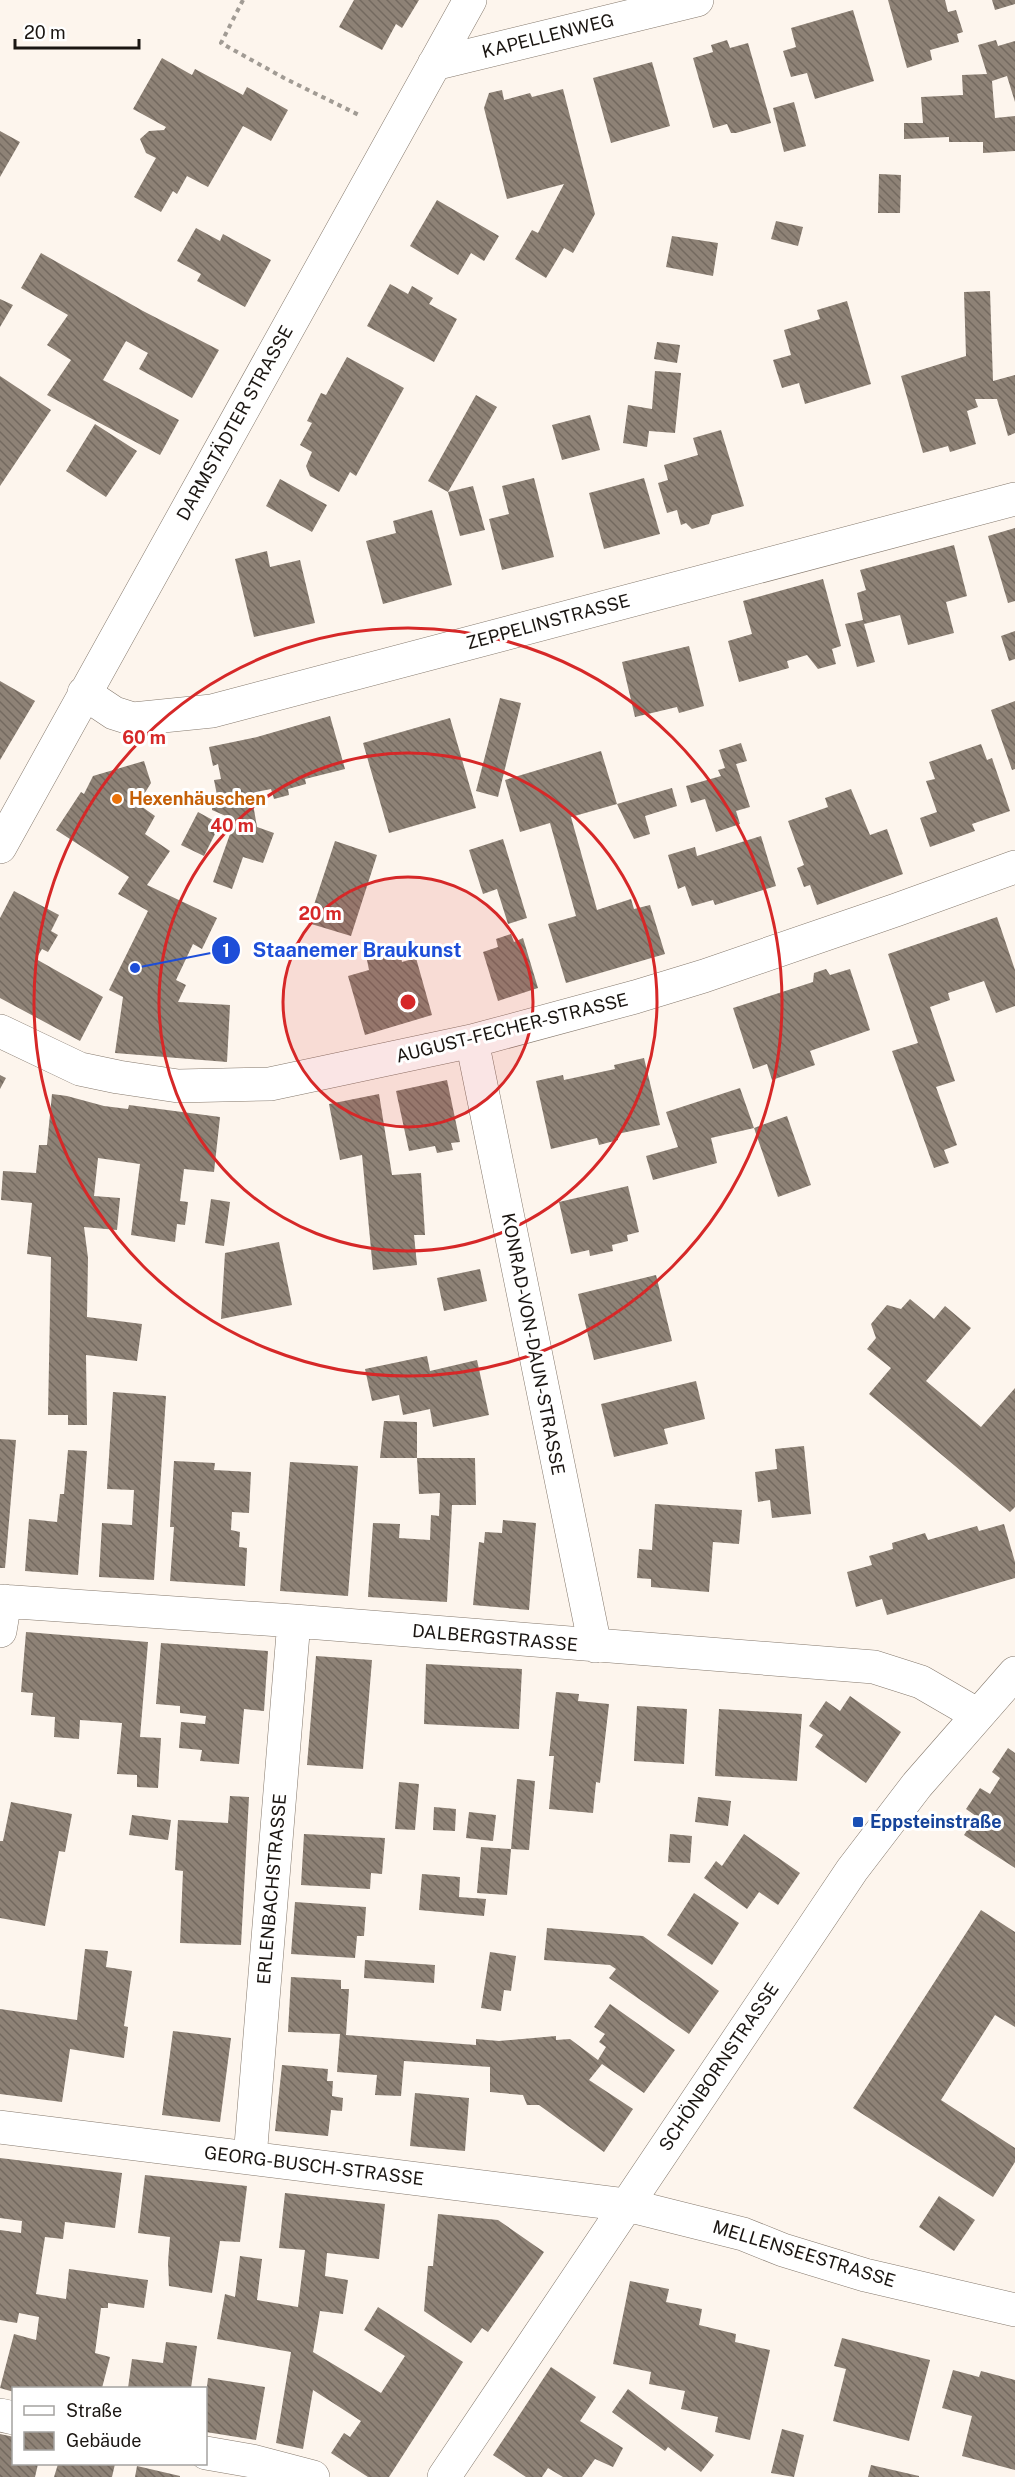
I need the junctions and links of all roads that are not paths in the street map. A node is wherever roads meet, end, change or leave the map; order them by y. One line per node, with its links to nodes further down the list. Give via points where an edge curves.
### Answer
1 (470, 0): 3 (street, DARMSTÄDTER STRASSE)
2 (697, 0): 3 (street, KAPELLENWEG)
3 (434, 63): 5 (street, DARMSTÄDTER STRASSE)
4 (1015, 499): 5 (street, ZEPPELINSTRASSE, via 212,711 133,719 114,713)
5 (84, 693): 6 (street, DARMSTÄDTER STRASSE)
6 (0, 847)
7 (1015, 867): 9 (street, AUGUST-FECHER-STRASSE, via 704,976)
8 (0, 1031): 9 (street, AUGUST-FECHER-STRASSE, via 80,1069 178,1086 270,1084)
9 (472, 1041): 12 (street, KONRAD-VON-DAUN-STRASSE)
10 (2, 1611): 11 (street, DALBERGSTRASSE)
11 (294, 1621): 12 (street, DALBERGSTRASSE); 16 (street, ERLENBACHSTRASSE)
12 (594, 1646): 14 (street, DALBERGSTRASSE, via 874,1667 921,1682)
13 (1015, 1673): 14 (street, SCHÖNBORNSTRASSE)
14 (978, 1715): 17 (street, SCHÖNBORNSTRASSE, via 917,1785 852,1870)
15 (0, 2127): 16 (street, GEORG-BUSCH-STRASSE)
16 (250, 2158): 17 (street, GEORG-BUSCH-STRASSE)
17 (627, 2205): 18 (street, MELLENSEESTRASSE, via 743,2234 865,2275); 21 (street, SCHÖNBORNSTRASSE)
18 (1015, 2310)
19 (207, 2453): 20 (street)
20 (313, 2477)
21 (444, 2477)

